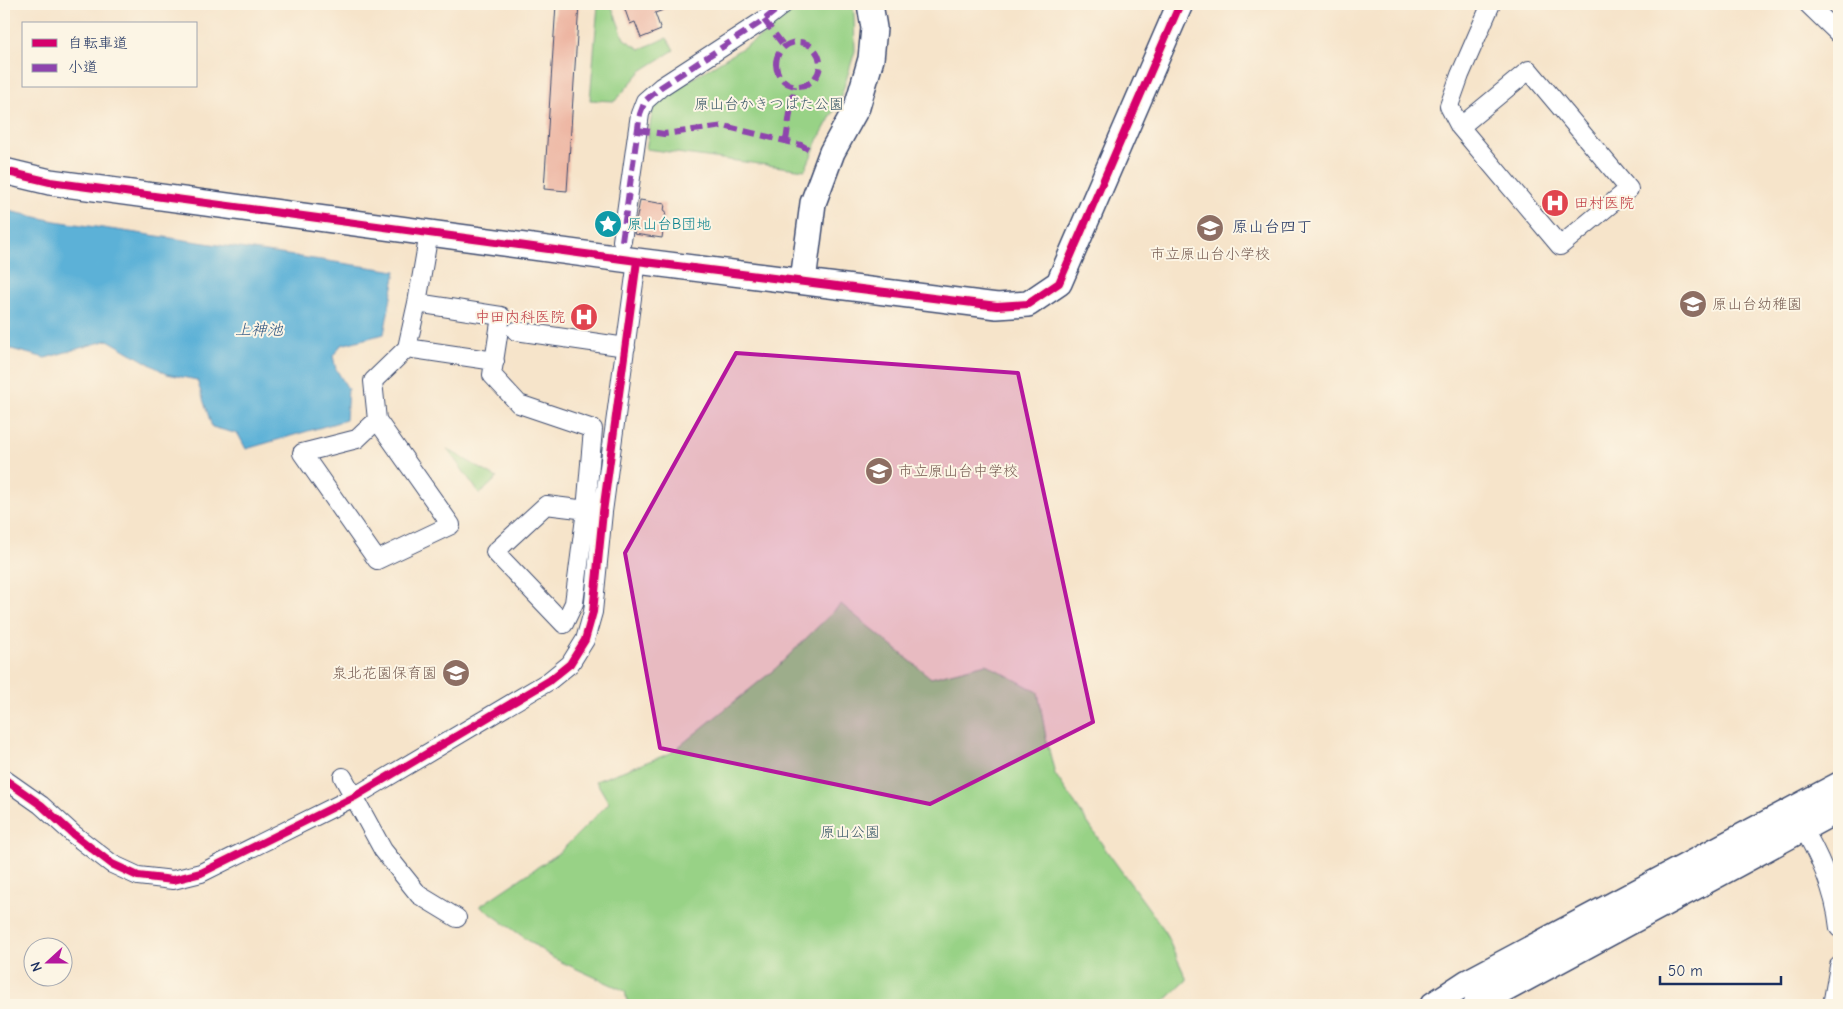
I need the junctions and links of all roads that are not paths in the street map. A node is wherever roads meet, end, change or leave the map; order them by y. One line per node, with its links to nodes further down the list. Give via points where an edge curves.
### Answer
1 (784, 4): 10 (street, via 645,101 640,114)
2 (870, 4): 12 (street, via 874,28 871,59 857,107 832,152 813,203)
3 (1180, 4): 12 (street, via 1059,283 1028,304 997,306)
4 (1491, 4): 7 (street, via 1449,106)
5 (1808, 4): 6 (street)
6 (1839, 34)
7 (1460, 127): 7 (street, via 1560,246 1629,189 1529,70)
8 (4, 171): 9 (street, via 50,182)
9 (429, 233): 11 (street); 13 (street)
10 (622, 241)
11 (638, 261): 12 (street); 15 (street)
12 (803, 281)
13 (417, 303): 16 (street); 17 (street, via 501,316)
14 (516, 331): 15 (street)
15 (626, 347): 20 (street)
16 (407, 348): 17 (street); 18 (street, via 373,381)
17 (495, 361): 19 (street, via 492,374 520,404 593,429)
18 (377, 420): 18 (street, via 356,439 302,453 377,560 451,526)
19 (586, 510): 19 (street, via 546,505 495,552 564,624 574,602); 20 (street)
20 (603, 512): 24 (street, via 594,612 585,640 570,664 549,680)
21 (343, 778): 24 (street)
22 (4, 779): 24 (street, via 112,864 138,876 173,880 201,873)
23 (1839, 785): 26 (street)
24 (354, 797): 27 (street, via 383,850 419,895)
25 (1839, 809): 26 (street)
26 (1798, 819): 28 (street, via 1829,882); 30 (street, via 1468,982); 31 (street)
27 (457, 918)
28 (1839, 928)
29 (1839, 966): 32 (street)
30 (1433, 1005)
31 (1476, 1005)
32 (1832, 1005)

